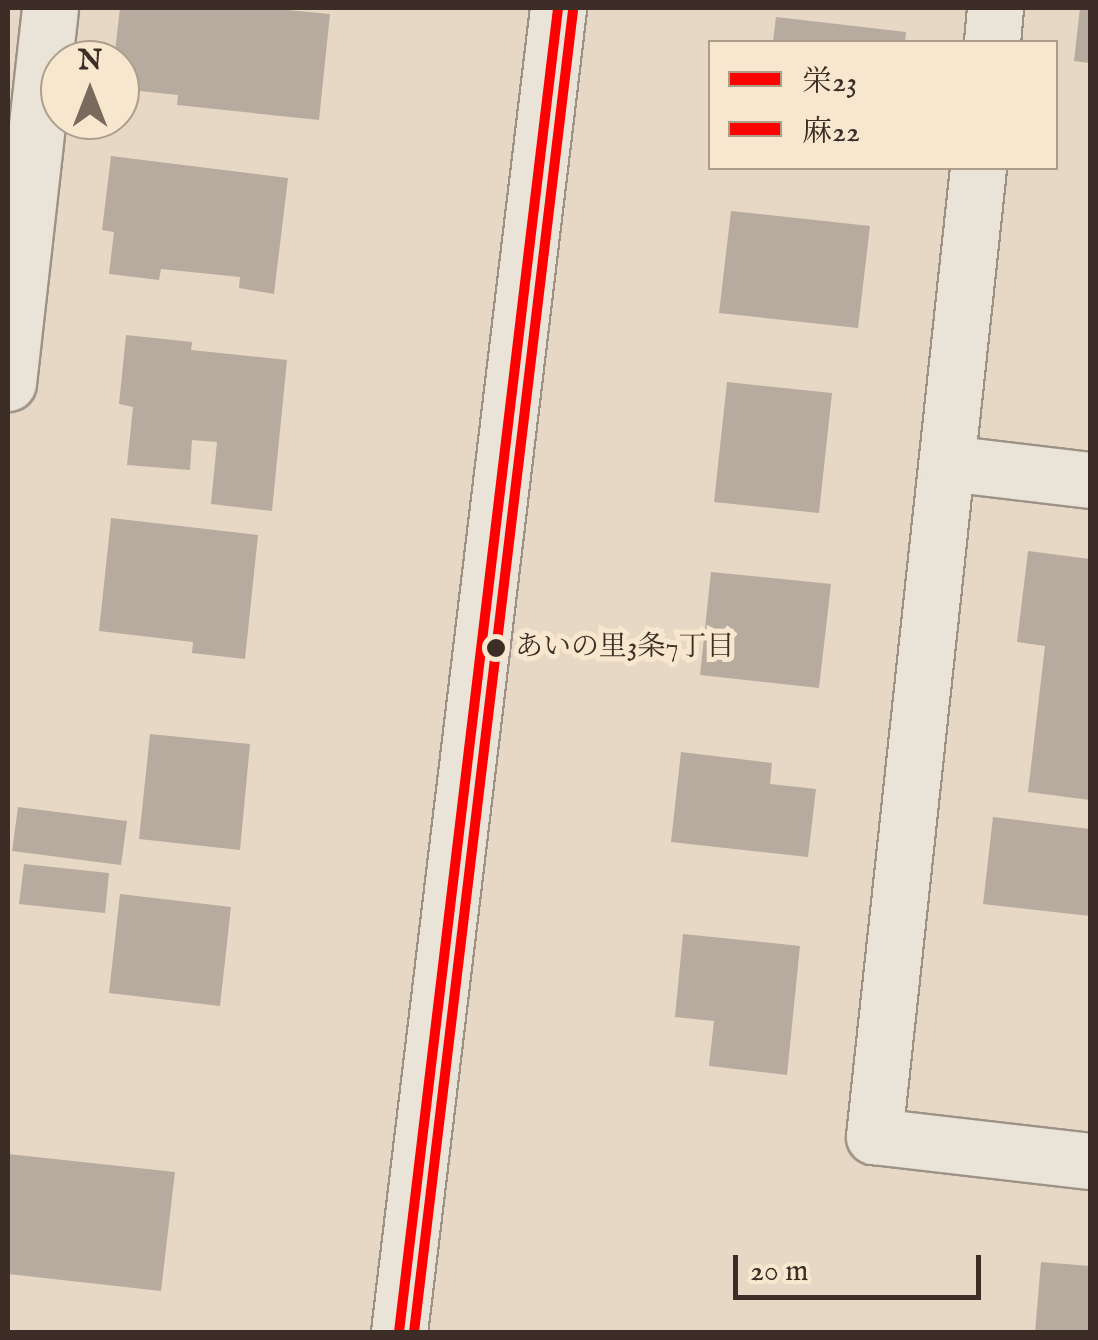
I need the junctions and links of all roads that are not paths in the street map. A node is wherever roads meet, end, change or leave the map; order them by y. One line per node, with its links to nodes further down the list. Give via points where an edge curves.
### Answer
1 (50, 8): 6 (street)
2 (558, 8): 11 (street)
3 (996, 8): 4 (street)
4 (992, 40)
5 (978, 170): 8 (street)
6 (12, 306): 7 (street)
7 (8, 383)
8 (947, 463): 9 (street); 10 (street, via 874,1136)
9 (1090, 480)
10 (1090, 1161)
11 (399, 1332)

